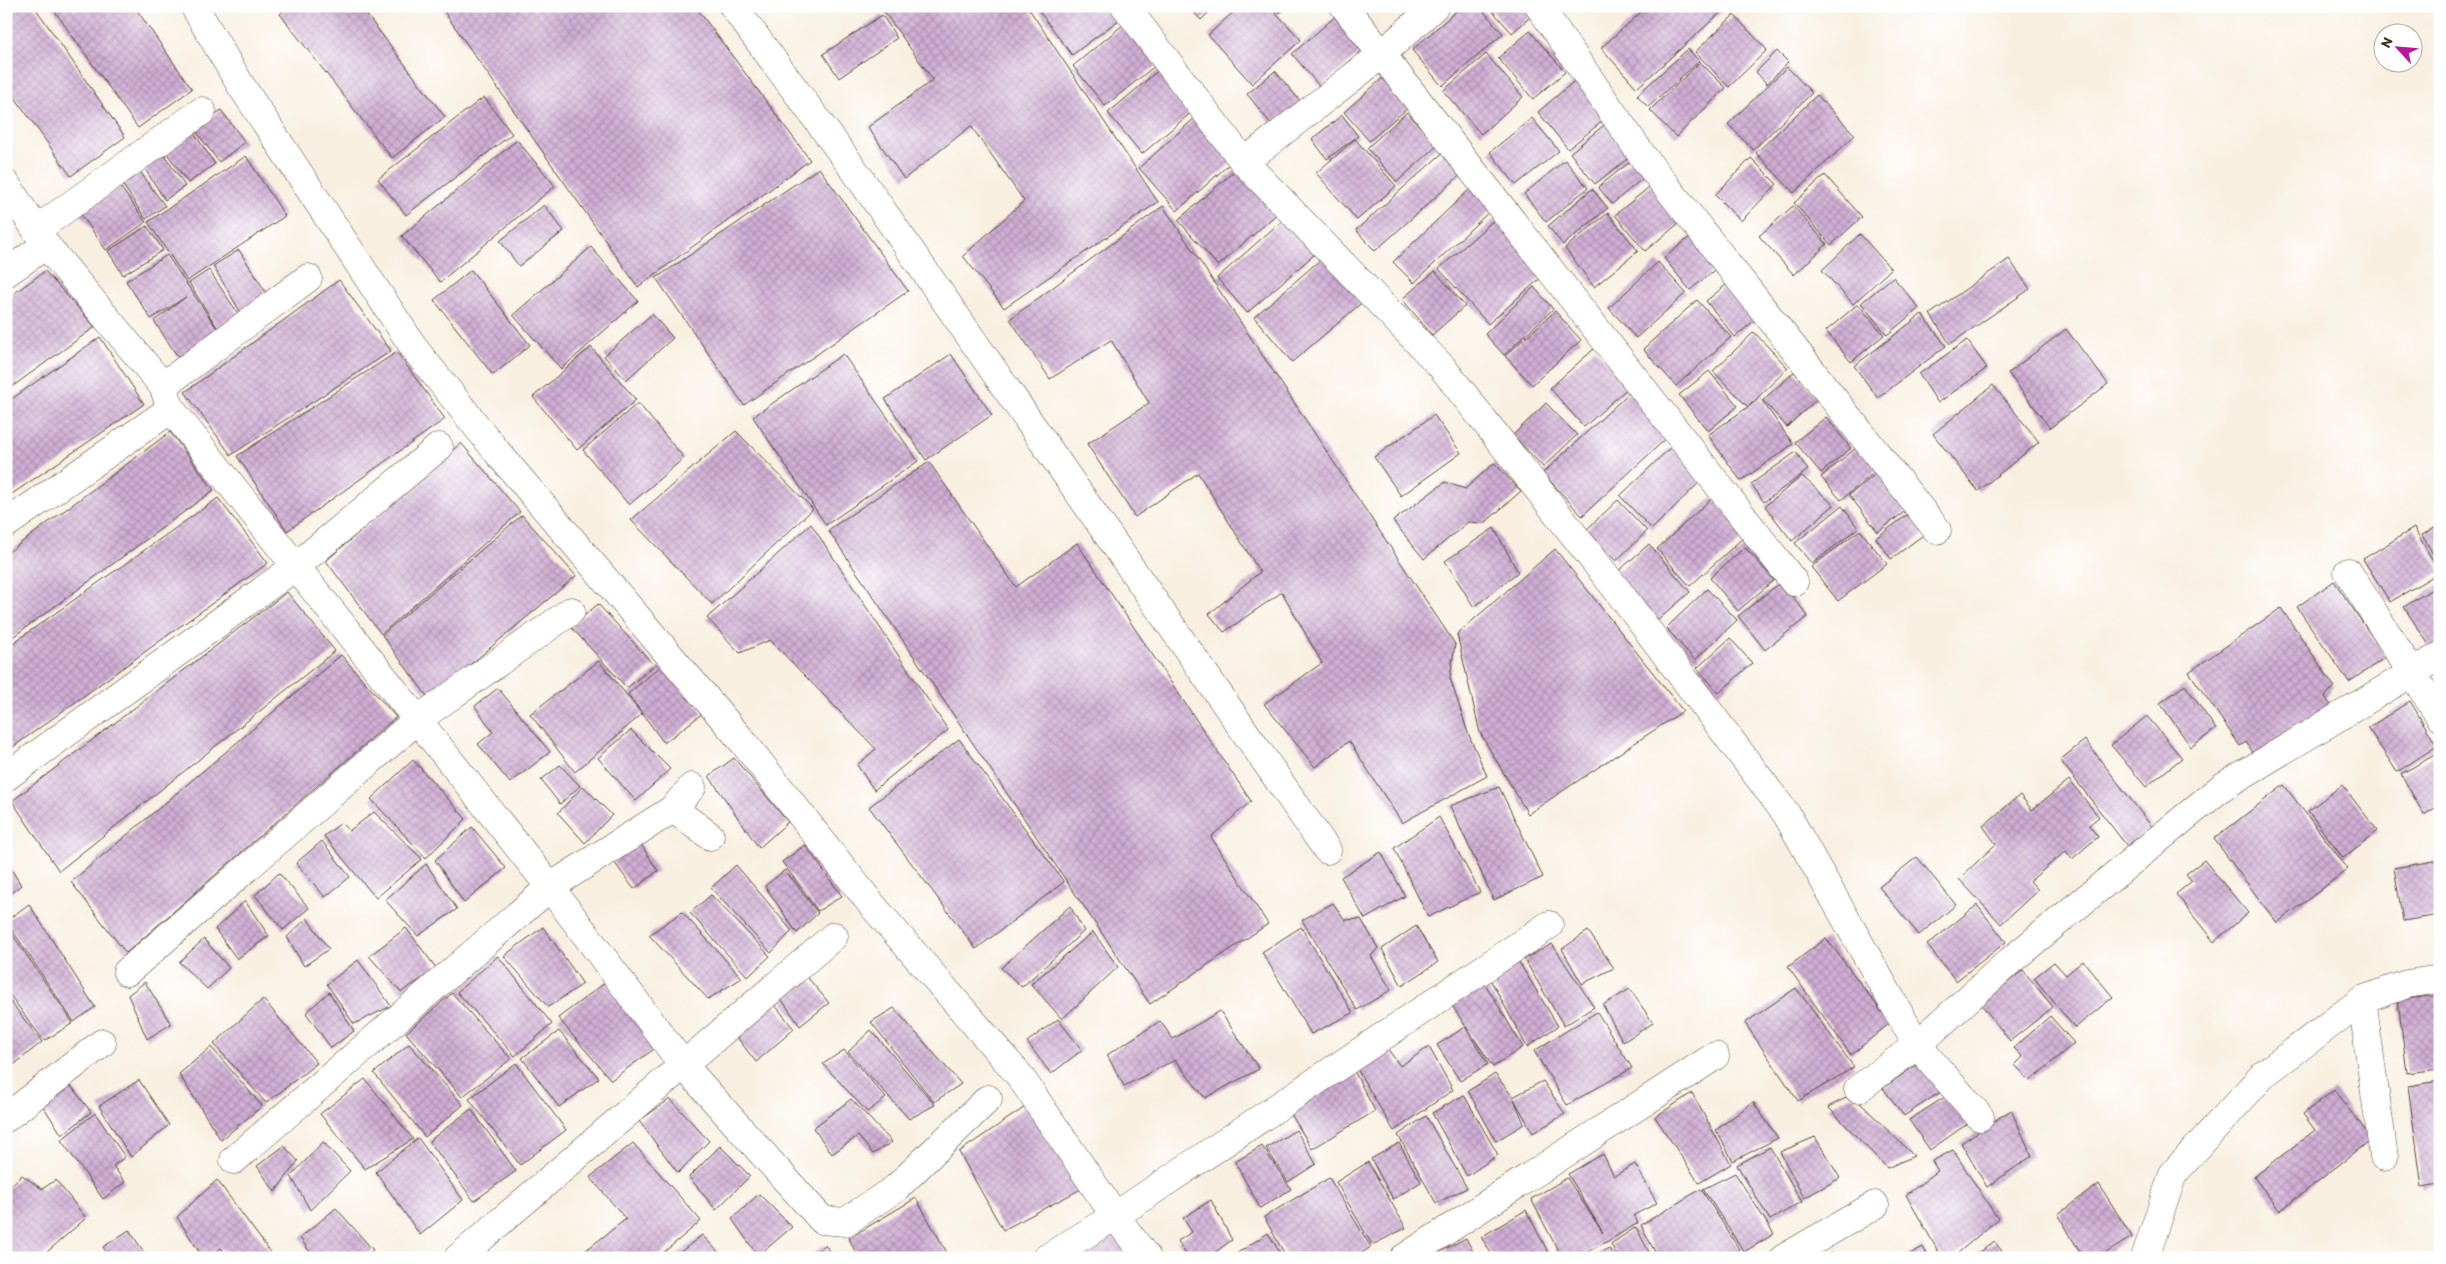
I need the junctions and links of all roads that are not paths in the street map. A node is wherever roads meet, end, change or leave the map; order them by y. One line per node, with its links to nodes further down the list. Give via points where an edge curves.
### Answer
1 (194, 6): 48 (street, via 240,84 417,352 498,453 744,742 872,905 1020,1075)
2 (733, 6): 30 (street, via 854,171)
3 (1125, 6): 9 (street)
4 (1344, 6): 7 (street)
5 (1435, 6): 7 (street)
6 (1539, 6): 17 (street, via 1644,158)
7 (1381, 55): 9 (street); 20 (street)
8 (202, 112): 11 (street)
9 (1244, 162): 38 (street, via 1442,367 1618,591 1787,815)
10 (6, 184): 11 (street)
11 (41, 238): 12 (street); 14 (street)
12 (6, 273)
13 (308, 278): 14 (street)
14 (167, 398): 16 (street); 18 (street)
15 (439, 447): 18 (street)
16 (6, 524)
17 (1937, 530)
18 (295, 567): 25 (street); 26 (street)
19 (2348, 572): 23 (street)
20 (1794, 582)
21 (571, 611): 25 (street)
22 (2440, 656): 23 (street)
23 (2413, 671): 24 (street); 38 (street, via 2222,787 2010,961)
24 (2440, 716)
25 (418, 720): 31 (street); 34 (street)
26 (6, 777)
27 (692, 787): 28 (street)
28 (673, 809): 29 (street); 31 (street)
29 (710, 836)
30 (1326, 850)
31 (550, 887): 40 (street); 46 (street)
32 (1549, 926): 48 (street)
33 (834, 936): 40 (street)
34 (127, 972)
35 (2440, 979): 36 (street, via 2408,984)
36 (2362, 1000): 45 (street); 54 (street, via 2264,1074 2172,1174)
37 (102, 1043): 44 (street)
38 (1917, 1046): 41 (street); 43 (street)
39 (1715, 1056): 52 (street)
40 (684, 1066): 42 (street, via 822,1220 845,1222 896,1188); 49 (street)
41 (1858, 1089)
42 (988, 1099)
43 (1980, 1117)
44 (6, 1118)
45 (2384, 1157)
46 (234, 1160)
47 (1875, 1205): 53 (street)
48 (1115, 1216): 50 (street); 51 (street)
49 (458, 1258)
50 (1047, 1258)
51 (1147, 1258)
52 (1404, 1258)
53 (1784, 1258)
54 (2145, 1258)

